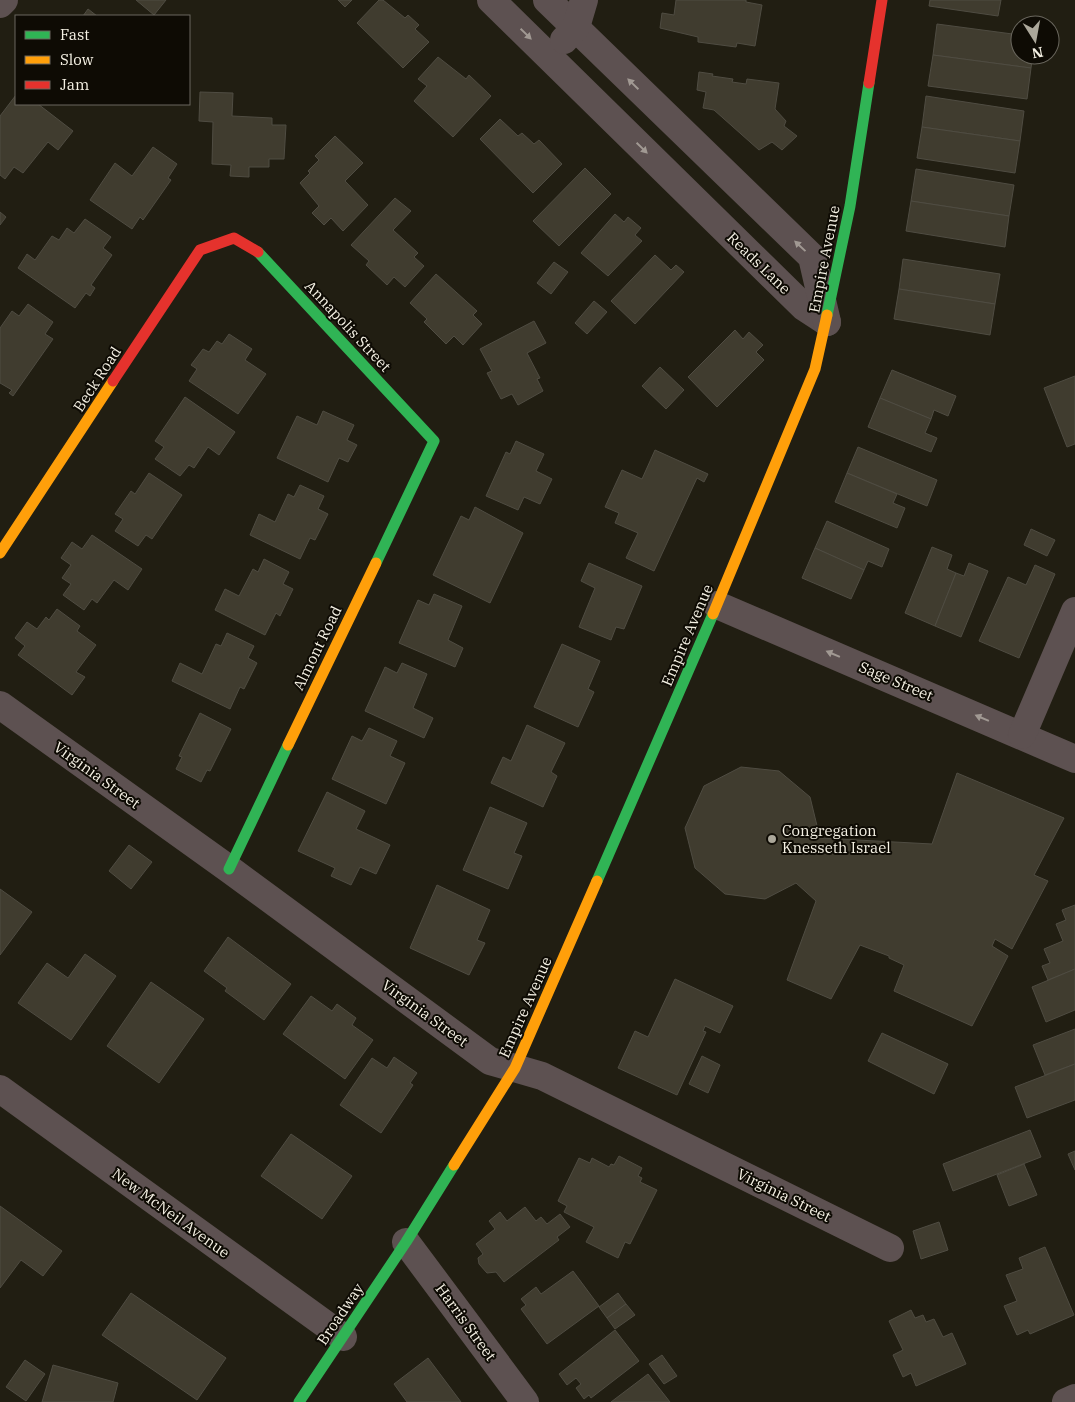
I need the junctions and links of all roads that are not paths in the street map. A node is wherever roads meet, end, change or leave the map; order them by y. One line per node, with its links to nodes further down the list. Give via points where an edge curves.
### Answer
1 (4, 0): 6 (street)
2 (491, 0): 8 (street, Reads Lane, one-way to 8)
3 (547, 0): 7 (street)
4 (584, 0): 7 (street)
5 (882, 0): 10 (main road, Empire Avenue, via 850,206)
6 (0, 4)
7 (576, 28): 8 (street); 10 (street, one-way to 7, via 812,257)
8 (548, 56): 10 (street, Reads Lane, one-way to 10, via 804,307)
9 (234, 238): 11 (main road, Annapolis Street, via 261,254); 12 (main road, Beck Road, via 200,250)
10 (827, 322): 13 (main road, Empire Avenue, via 815,369)
11 (434, 441): 18 (main road, Almont Road)
12 (0, 553)
13 (717, 605): 16 (street, Sage Street, one-way to 13); 19 (main road, Empire Avenue)
14 (1075, 611): 16 (street)
15 (0, 705): 18 (street, Virginia Street)
16 (1022, 735): 17 (street, Sage Street)
17 (1075, 759)
18 (228, 869): 19 (street, Virginia Street, via 490,1061)
19 (515, 1068): 21 (main road, Empire Avenue); 22 (street, Virginia Street, via 542,1076)
20 (0, 1089): 23 (street, New McNeil Avenue)
21 (406, 1242): 23 (main road, Broadway); 26 (street, Harris Street)
22 (890, 1248)
23 (343, 1337): 25 (main road, Broadway)
24 (1075, 1398): 27 (street)
25 (299, 1402)
26 (525, 1402)
27 (1066, 1402)

